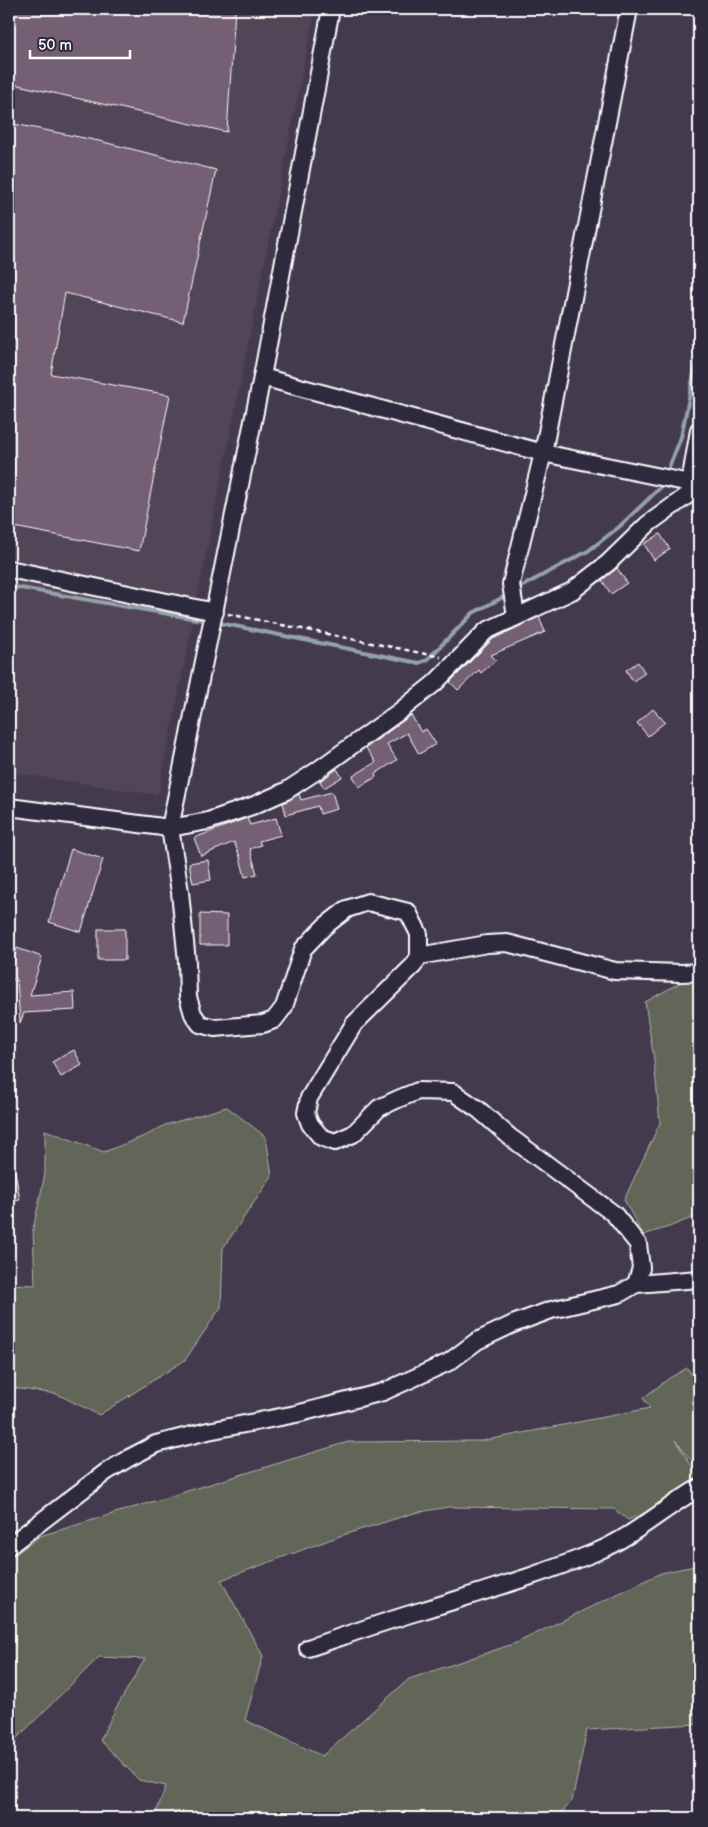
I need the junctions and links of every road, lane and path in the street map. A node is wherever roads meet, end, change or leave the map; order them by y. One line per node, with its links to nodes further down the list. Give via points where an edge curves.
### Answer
1 (331, 9): 3 (street)
2 (629, 9): 5 (street)
3 (262, 377): 5 (street); 9 (street)
4 (699, 430): 6 (street)
5 (543, 453): 6 (street); 8 (street, via 511,584)
6 (690, 485): 8 (street, via 572,592)
7 (9, 569): 9 (street)
8 (515, 611): 12 (street, via 486,631 435,683 406,706 286,791 208,821)
9 (215, 612): 10 (path); 12 (street)
10 (435, 656)
11 (9, 807): 12 (street)
12 (170, 828): 13 (street, via 180,892 188,997 200,1024 216,1028 264,1024 274,1020 284,1007 303,949 347,909 368,902 408,912 419,934)
13 (419, 956): 14 (street, via 507,943 615,971); 16 (street, via 414,965 354,1024 309,1098 306,1113 310,1124 321,1137 336,1142 353,1134 379,1108 398,1099 418,1091 452,1092 614,1214 638,1244 641,1268)
14 (699, 972)
15 (699, 1279): 16 (street)
16 (636, 1284): 18 (street, via 619,1294 550,1310 513,1324 477,1341 449,1362 383,1392 156,1444 106,1472)
17 (699, 1488): 19 (street, via 632,1534 597,1552)
18 (9, 1546)
19 (308, 1648)

